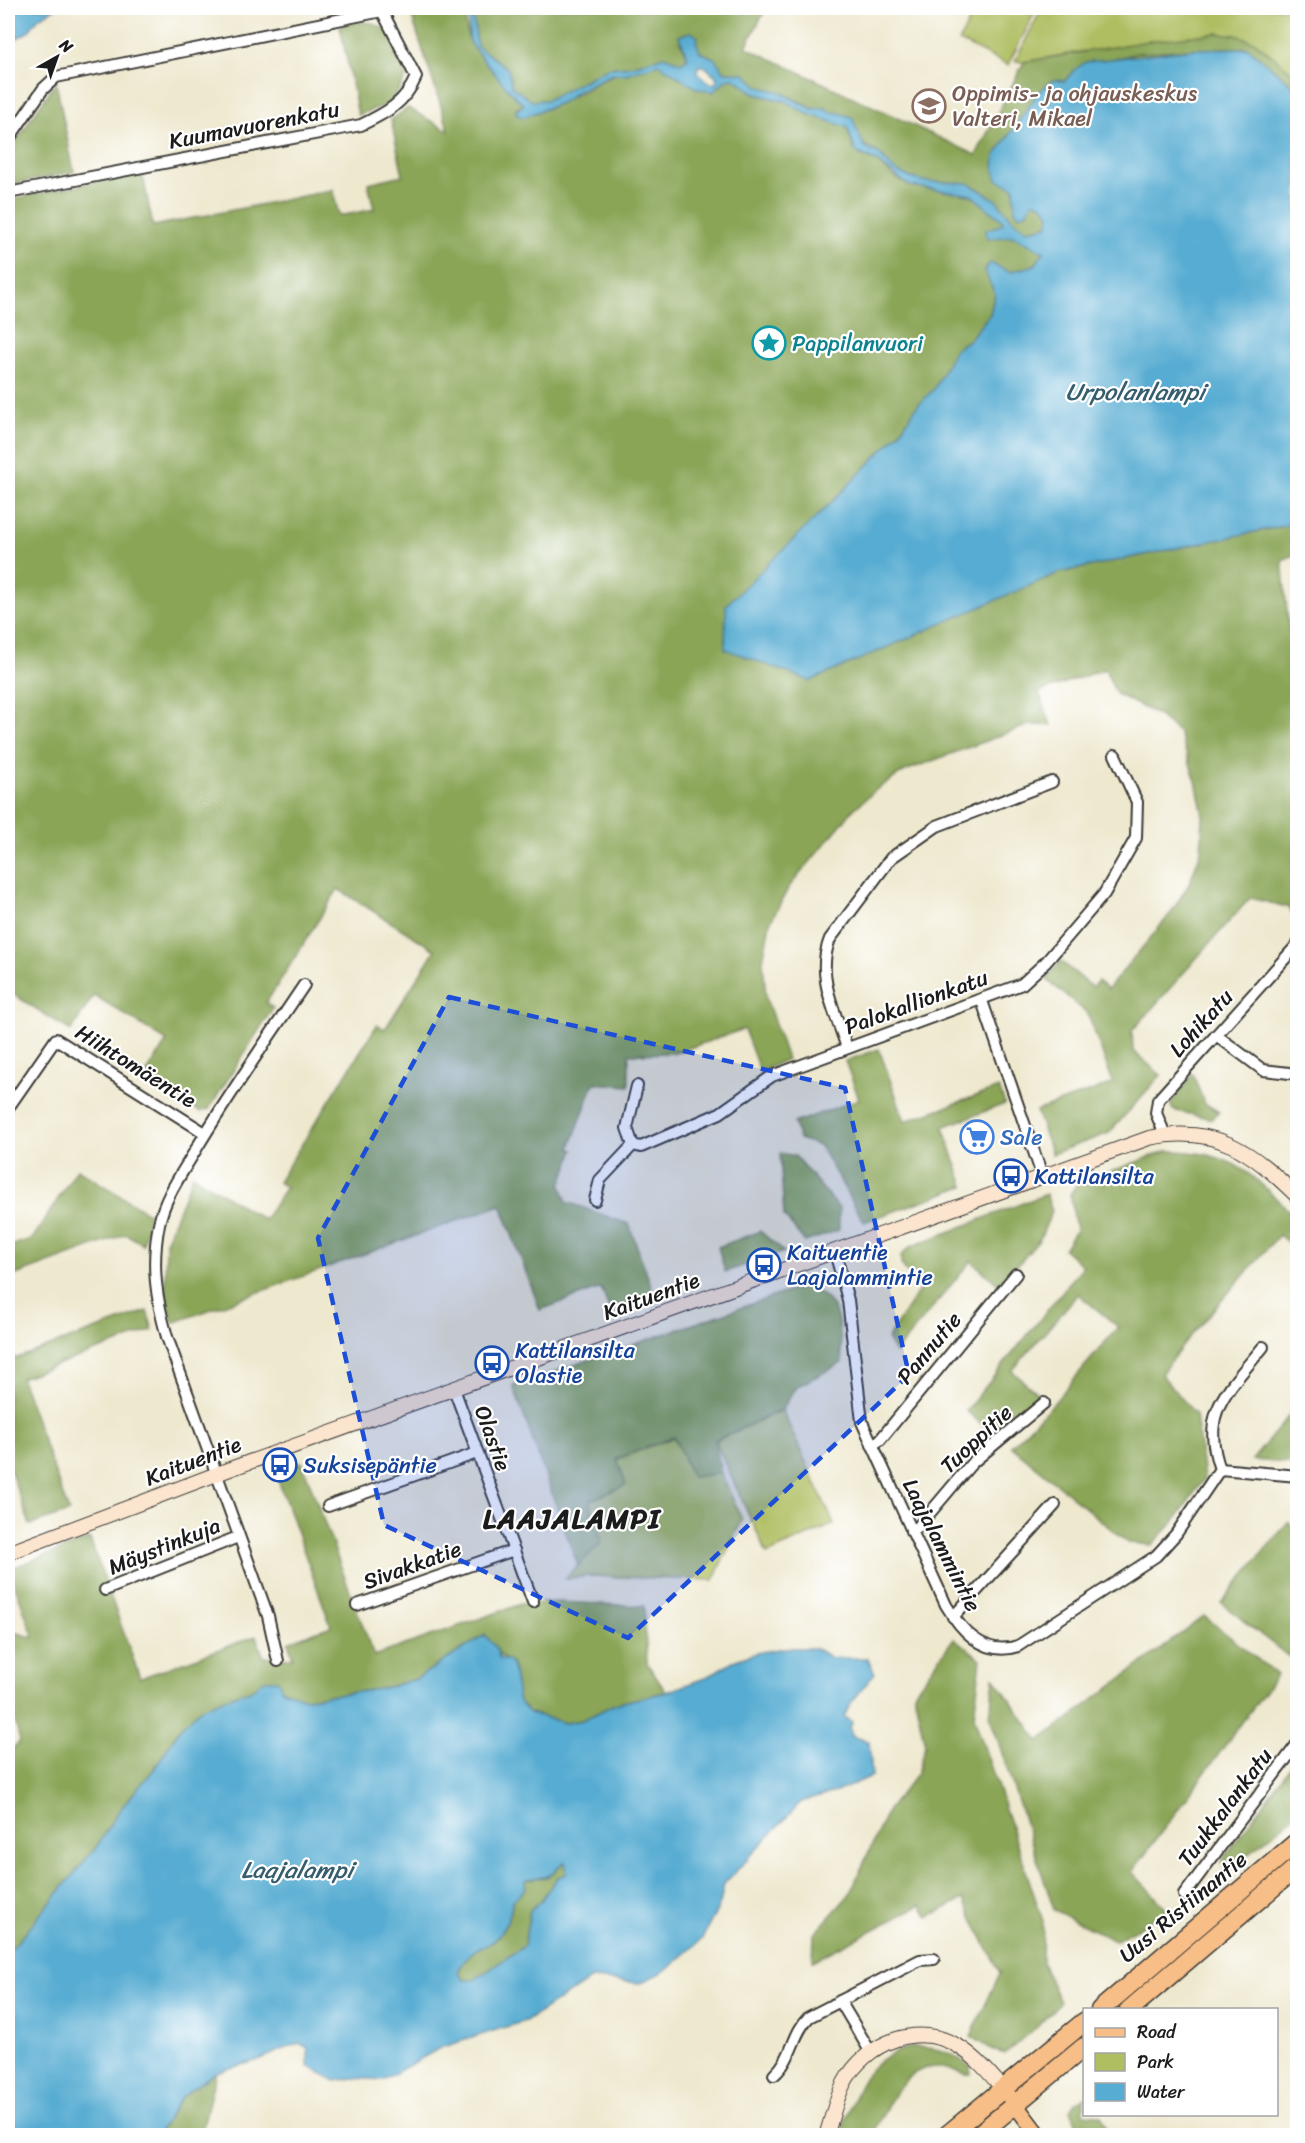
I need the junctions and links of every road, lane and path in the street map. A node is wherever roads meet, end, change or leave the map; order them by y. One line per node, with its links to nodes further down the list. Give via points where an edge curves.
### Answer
1 (382, 9): 2 (street, via 56,77 43,89); 3 (street, Kuumavuorenkatu, via 416,77 410,91 386,113 361,125)
2 (8, 140)
3 (8, 193)
4 (1114, 755): 8 (street, Palokallionkatu, via 1137,802 1136,838 1104,894 1046,962 1022,984)
5 (1052, 782): 10 (street, via 937,826 891,858 830,939 824,953 823,975)
6 (1298, 944): 9 (street, Lohikatu)
7 (304, 985): 14 (street)
8 (982, 1001): 10 (street, Palokallionkatu); 17 (street)
9 (1216, 1035): 11 (street, via 1263,1070); 15 (street, Lohikatu, via 1158,1100 1156,1113)
10 (848, 1048): 16 (street, Palokallionkatu, via 772,1076 720,1113 641,1147)
11 (1298, 1074)
12 (637, 1086): 16 (street, via 627,1128)
13 (8, 1108): 14 (street, Hiihtomäentie, via 56,1038)
14 (205, 1133): 28 (street, via 167,1198 156,1241 154,1278 167,1337)
15 (1165, 1135): 17 (street, Kaituentie); 18 (street, Kaituentie, via 1195,1134 1240,1148 1262,1162)
16 (633, 1145): 19 (street, via 600,1180)
17 (1043, 1178): 20 (street, Kaituentie)
18 (1298, 1197)
19 (595, 1200)
20 (835, 1252): 23 (street, Kaituentie); 25 (street, Laajalammintie, via 848,1300 860,1411)
21 (1016, 1274): 25 (street, Pannutie)
22 (1263, 1347): 27 (street, via 1214,1415 1212,1442)
23 (454, 1389): 26 (street, Olastie); 28 (street, Kaituentie)
24 (1044, 1403): 32 (street, Tuoppitie, via 972,1463)
25 (872, 1445): 32 (street, Laajalammintie)
26 (477, 1453): 31 (street); 34 (street, Olastie)
27 (1220, 1469): 29 (street); 39 (street, Laajalammintie, via 1176,1534 1156,1556 1018,1646 991,1649 977,1642)
28 (217, 1474): 33 (street); 35 (street, Kaituentie)
29 (1298, 1476)
30 (1055, 1505): 39 (street)
31 (328, 1506)
32 (911, 1531): 39 (street, Laajalammintie)
33 (238, 1537): 36 (street, Mäystinkuja); 40 (street, via 268,1616)
34 (514, 1550): 37 (street, Olastie); 38 (street, Sivakkatie)
35 (8, 1553)
36 (105, 1590)
37 (533, 1602)
38 (357, 1605)
39 (953, 1617)
40 (278, 1660)
41 (1298, 1743): 44 (street, Tuukkalankatu)
42 (1298, 1841): 47 (highway, Uusi Ristiinantie)
43 (1298, 1866): 48 (highway, Uusi Ristiinantie)
44 (1184, 1895)
45 (934, 1959): 46 (street, via 920,1960)
46 (840, 2001): 51 (street); 52 (street, via 801,2025 786,2065)
47 (1102, 2008)
48 (1131, 2008)
49 (1083, 2023): 53 (highway)
50 (1083, 2048): 53 (highway)
51 (870, 2051): 53 (street, via 899,2037 936,2038 965,2051); 54 (street, via 845,2081)
52 (774, 2075)
53 (1010, 2097): 55 (highway); 56 (highway); 57 (main road)
54 (826, 2136)
55 (946, 2136)
56 (977, 2136)
57 (1039, 2136)

